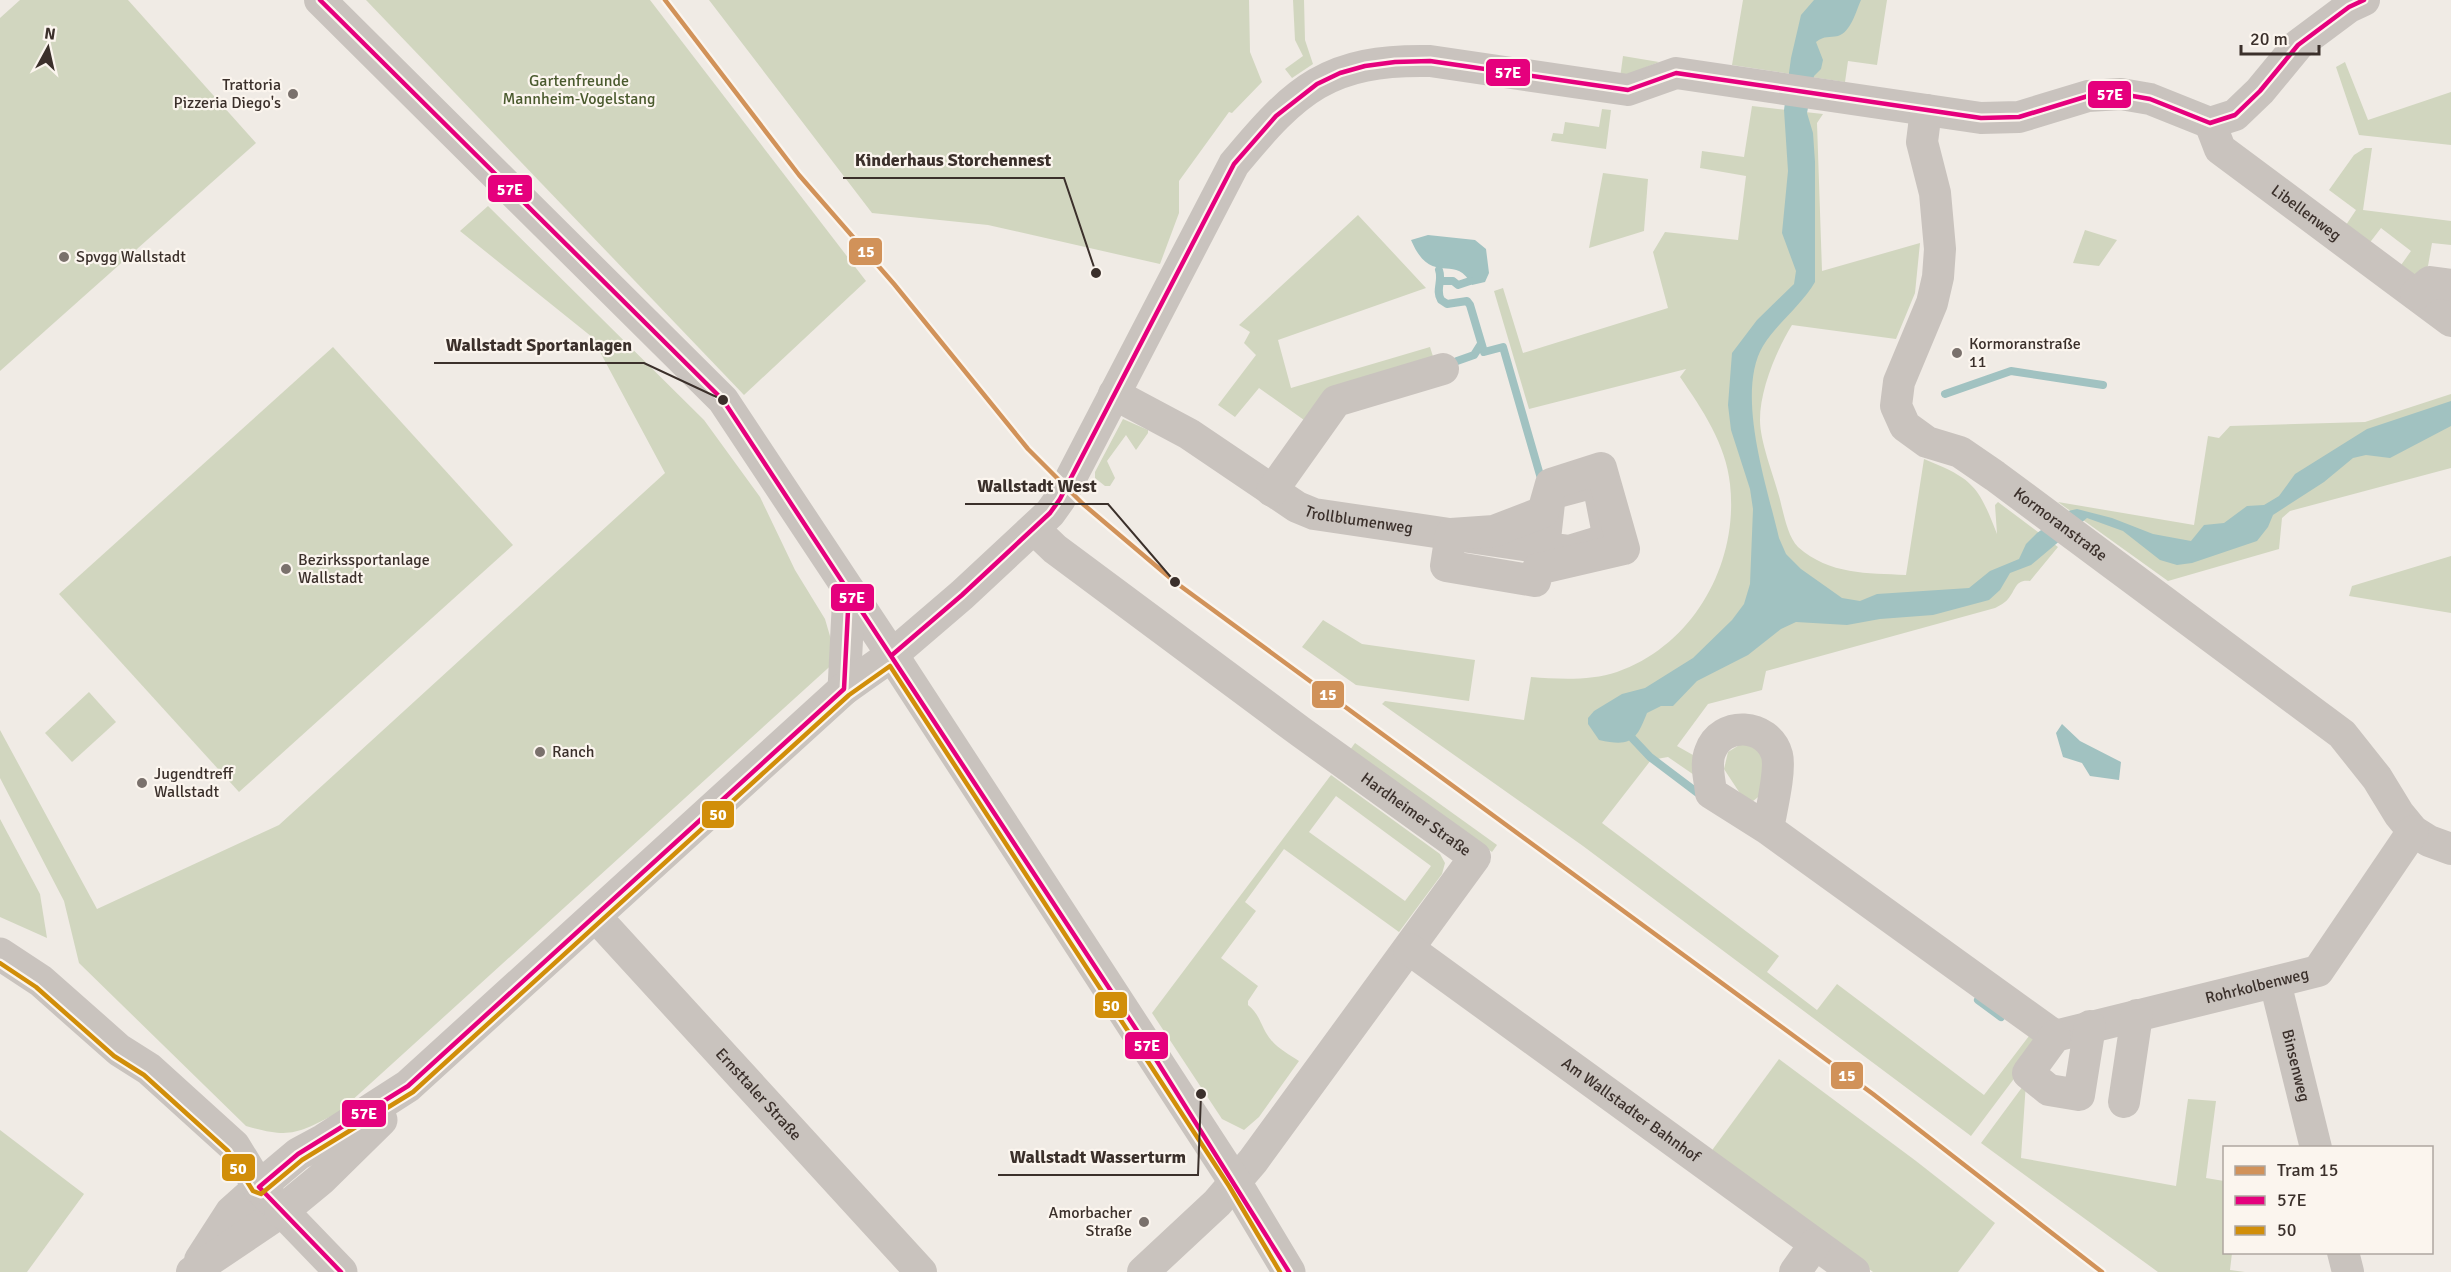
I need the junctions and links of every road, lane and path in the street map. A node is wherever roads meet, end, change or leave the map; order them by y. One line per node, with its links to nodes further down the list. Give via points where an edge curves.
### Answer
1 (320, 0): 14 (street, via 723,400)
2 (2364, 0): 4 (street, via 2298,45 2235,115)
3 (1926, 110): 4 (street, via 1981,118 2019,117 2088,96 2121,94 2150,99); 9 (street, via 1677,73 1628,90 1419,61 1358,66 1326,78 1292,99 1234,164); 18 (street, Kormoranstraße, via 1922,142 1935,193 1940,249 1932,303 1899,382 1896,406 1905,426 1927,442 1960,452 2342,734 2378,778)
4 (2210, 123): 6 (street, Libellenweg, via 2220,149)
5 (2451, 285): 6 (street, via 2430,282)
6 (2416, 294): 7 (street, Libellenweg)
7 (2451, 321)
8 (1443, 369): 10 (street, via 1336,401)
9 (1114, 394): 10 (street, Trollblumenweg, via 1189,434); 11 (street, via 1060,499)
10 (1272, 491): 12 (street, Trollblumenweg, via 1314,514)
11 (1034, 529): 15 (street); 21 (street, Hardheimer Straße, via 1055,549 1301,732 1475,857)
12 (1451, 534): 12 (street, Trollblumenweg, via 1494,531 1543,512 1551,484 1601,468 1624,549 1538,569 1535,581 1446,566); 13 (street, Trollblumenweg)
13 (1544, 548)
14 (849, 591): 15 (street); 16 (street)
15 (892, 655): 16 (street); 30 (street)
16 (844, 689): 20 (street)
17 (1768, 829): 26 (street)
18 (2413, 831): 19 (street, Kormoranstraße); 23 (street, Rohrkolbenweg, via 2318,971)
19 (2451, 849)
20 (595, 916): 27 (street); 37 (street, Ernsttaler Straße)
21 (1409, 949): 30 (street, Hardheimer Straße); 33 (street, Am Wallstadter Bahnhof)
22 (0, 954): 31 (street, via 41,981 119,1050 137,1078 219,1164)
23 (2275, 982): 24 (street, Rohrkolbenweg); 29 (street, Binsenweg)
24 (2138, 1015): 25 (street, Rohrkolbenweg); 28 (street)
25 (2090, 1026): 26 (street, Rohrkolbenweg); 26 (street, via 2079,1095 2049,1090 2028,1073)
26 (2055, 1036)
27 (408, 1086): 31 (street, via 298,1154); 32 (street, via 378,1125)
28 (2124, 1102)
29 (2316, 1146)
30 (1235, 1182): 38 (street); 39 (street)
31 (259, 1187): 32 (street); 35 (street, via 231,1212)
32 (281, 1212): 35 (street); 36 (street)
33 (1815, 1244): 40 (street); 41 (street, Am Wallstadter Bahnhof)
34 (2344, 1254): 42 (street)
35 (193, 1271)
36 (341, 1272)
37 (921, 1272)
38 (1143, 1272)
39 (1289, 1272)
40 (1795, 1272)
41 (1854, 1272)
42 (2348, 1272)

